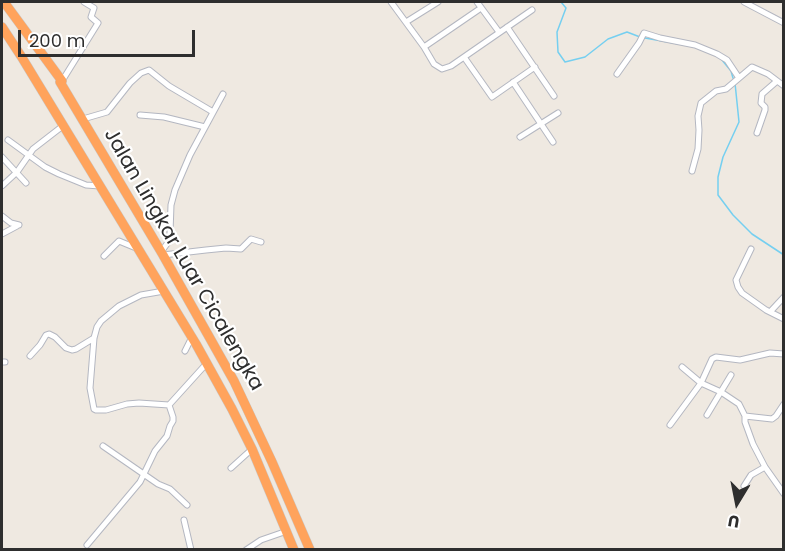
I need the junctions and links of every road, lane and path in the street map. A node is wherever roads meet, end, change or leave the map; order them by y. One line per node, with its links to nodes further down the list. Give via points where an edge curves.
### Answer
1 (6, 2): 19 (highway, Jalan Lingkar Luar Cicalengka)
2 (84, 2): 19 (street, via 94,8 91,17 98,22)
3 (391, 2): 9 (street)
4 (438, 2): 9 (street)
5 (477, 2): 7 (street)
6 (744, 2): 10 (street)
7 (481, 8): 13 (street); 14 (street)
8 (532, 10): 12 (street)
9 (406, 22): 14 (street)
10 (783, 23)
11 (2, 27): 29 (highway, Jalan Lingkar Luar Cicalengka)
12 (507, 27): 13 (street); 16 (street)
13 (499, 32): 15 (street)
14 (424, 47): 15 (street, via 434,64 442,69)
15 (464, 57): 20 (street, via 492,98)
16 (535, 67): 20 (street); 23 (street)
17 (617, 74): 18 (street, via 644,33 711,51 724,58)
18 (739, 79): 21 (street, via 752,67); 37 (street, via 701,103)
19 (62, 81): 27 (highway, Jalan Lingkar Luar Cicalengka)
20 (513, 82): 28 (street)
21 (781, 83): 31 (street, via 762,94 765,110)
22 (222, 94): 24 (street)
23 (554, 96)
24 (213, 112): 27 (street, via 149,70 130,83 107,112); 30 (street)
25 (558, 113): 28 (street)
26 (140, 115): 30 (street)
27 (83, 119): 47 (highway, Jalan Lingkar Luar Cicalengka)
28 (541, 123): 32 (street); 34 (street)
29 (64, 125): 35 (street); 41 (highway, Jalan Lingkar Luar Cicalengka)
30 (205, 127): 47 (street, via 175,190 169,241)
31 (757, 133)
32 (520, 137)
33 (8, 140): 35 (street)
34 (553, 142)
35 (29, 155): 38 (street); 41 (street, via 70,180)
36 (2, 157): 38 (street)
37 (692, 171)
38 (17, 172): 39 (street); 40 (street)
39 (26, 183)
40 (2, 186)
41 (100, 186): 45 (highway, Jalan Lingkar Luar Cicalengka)
42 (2, 216): 43 (street, via 19,225)
43 (2, 234)
44 (261, 242): 47 (street, via 251,239 241,249)
45 (138, 249): 48 (street, via 119,241); 49 (highway, Jalan Lingkar Luar Cicalengka)
46 (751, 249): 51 (street, via 737,285 742,293)
47 (162, 254): 82 (highway, Jalan Lingkar Luar Cicalengka, via 234,381)
48 (104, 256)
49 (164, 291): 53 (highway, Jalan Lingkar Luar Cicalengka); 54 (street, via 141,295 119,306 101,321)
50 (783, 297): 51 (street)
51 (770, 312): 52 (street)
52 (783, 319)
53 (192, 337): 55 (street); 58 (highway, Jalan Lingkar Luar Cicalengka)
54 (94, 338): 57 (street, via 72,350 49,334); 64 (street, via 90,388 95,410 139,403)
55 (184, 351)
56 (783, 354): 61 (street, via 740,360 716,357)
57 (30, 356)
58 (207, 363): 64 (street); 69 (highway, Jalan Lingkar Luar Cicalengka)
59 (682, 367): 61 (street)
60 (731, 375): 62 (street)
61 (701, 383): 62 (street); 67 (street)
62 (721, 392): 65 (street); 66 (street, via 739,404)
63 (783, 404): 66 (street, via 772,419)
64 (169, 405): 72 (street, via 173,421)
65 (707, 415)
66 (745, 416): 70 (street)
67 (670, 425)
68 (103, 446): 72 (street)
69 (252, 449): 71 (street); 77 (highway, Jalan Lingkar Luar Cicalengka)
70 (765, 467): 73 (street); 74 (street)
71 (231, 468)
72 (144, 475): 75 (street, via 170,489); 78 (street)
73 (744, 486)
74 (783, 494)
75 (187, 505)
76 (184, 520): 79 (street)
77 (287, 531): 80 (street); 81 (highway, Jalan Lingkar Luar Cicalengka)
78 (87, 545)
79 (191, 549)
80 (246, 549)
81 (294, 549)
82 (310, 549)

